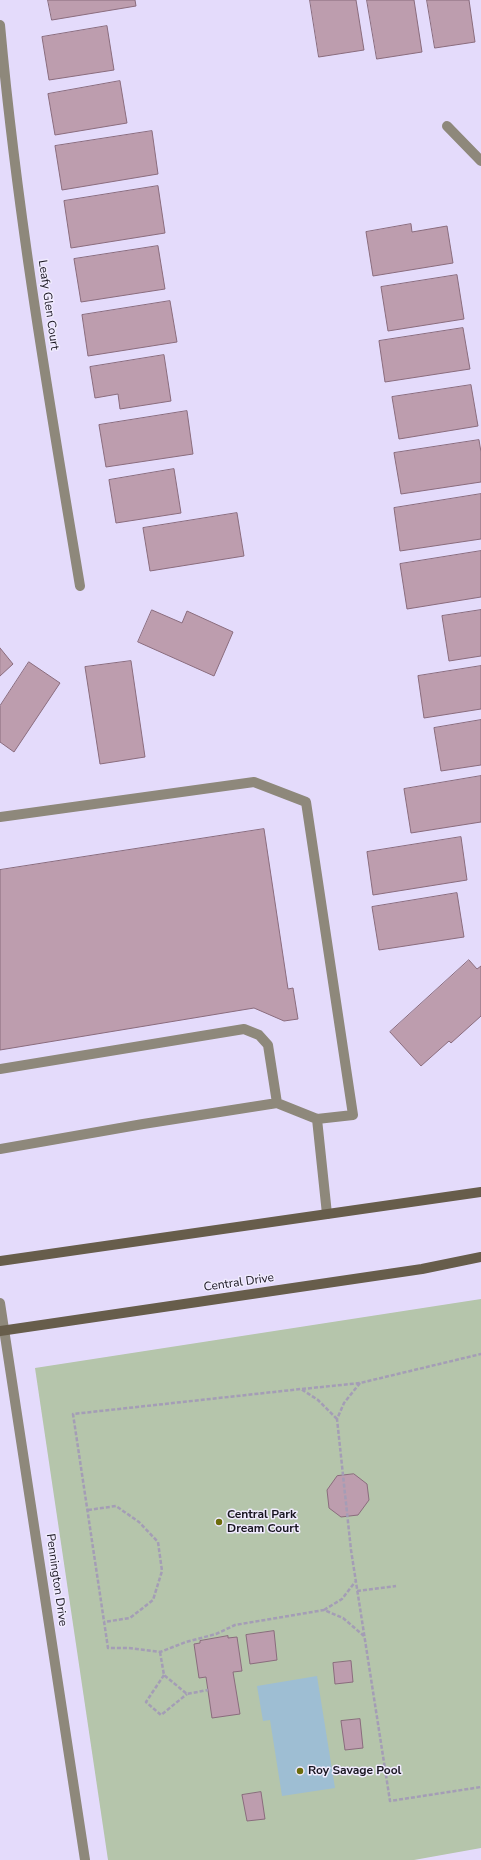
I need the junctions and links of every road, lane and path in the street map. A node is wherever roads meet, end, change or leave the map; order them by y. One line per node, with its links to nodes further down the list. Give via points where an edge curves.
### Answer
1 (0, 25): 4 (street, Leafy Glen Court, via 38,334)
2 (448, 126): 3 (street)
3 (481, 161)
4 (80, 586)
5 (0, 817): 8 (street, via 254,782 306,802 353,1115)
6 (0, 1069): 7 (street, via 244,1029 259,1035 268,1045)
7 (277, 1103): 8 (street); 9 (street)
8 (317, 1119): 11 (street)
9 (0, 1149)
10 (481, 1192): 11 (main road)
11 (327, 1214): 13 (main road)
12 (481, 1257): 15 (main road, Central Drive, via 422,1269)
13 (0, 1261)
14 (0, 1303): 15 (street, Pennington Drive)
15 (3, 1331): 32 (street, Pennington Drive)
16 (481, 1354): 17 (path)
17 (360, 1383): 18 (path); 19 (path, via 344,1403)
18 (301, 1389): 19 (path, via 318,1400); 20 (path, via 73,1414)
19 (336, 1419): 21 (path)
20 (88, 1510): 25 (path); 25 (path, via 116,1506 139,1522 158,1542 162,1571 154,1600 130,1618)
21 (355, 1582): 23 (path); 24 (path, via 342,1599)
22 (396, 1586): 23 (path)
23 (356, 1591): 26 (path)
24 (324, 1610): 26 (path, via 343,1618); 27 (path, via 235,1625 216,1634)
25 (104, 1622): 27 (path, via 108,1648)
26 (364, 1636): 31 (path, via 390,1801)
27 (160, 1652): 28 (path)
28 (164, 1675): 30 (path); 30 (path, via 146,1702 161,1715)
29 (208, 1690): 30 (path)
30 (187, 1694)
31 (481, 1787)
32 (85, 1860)

